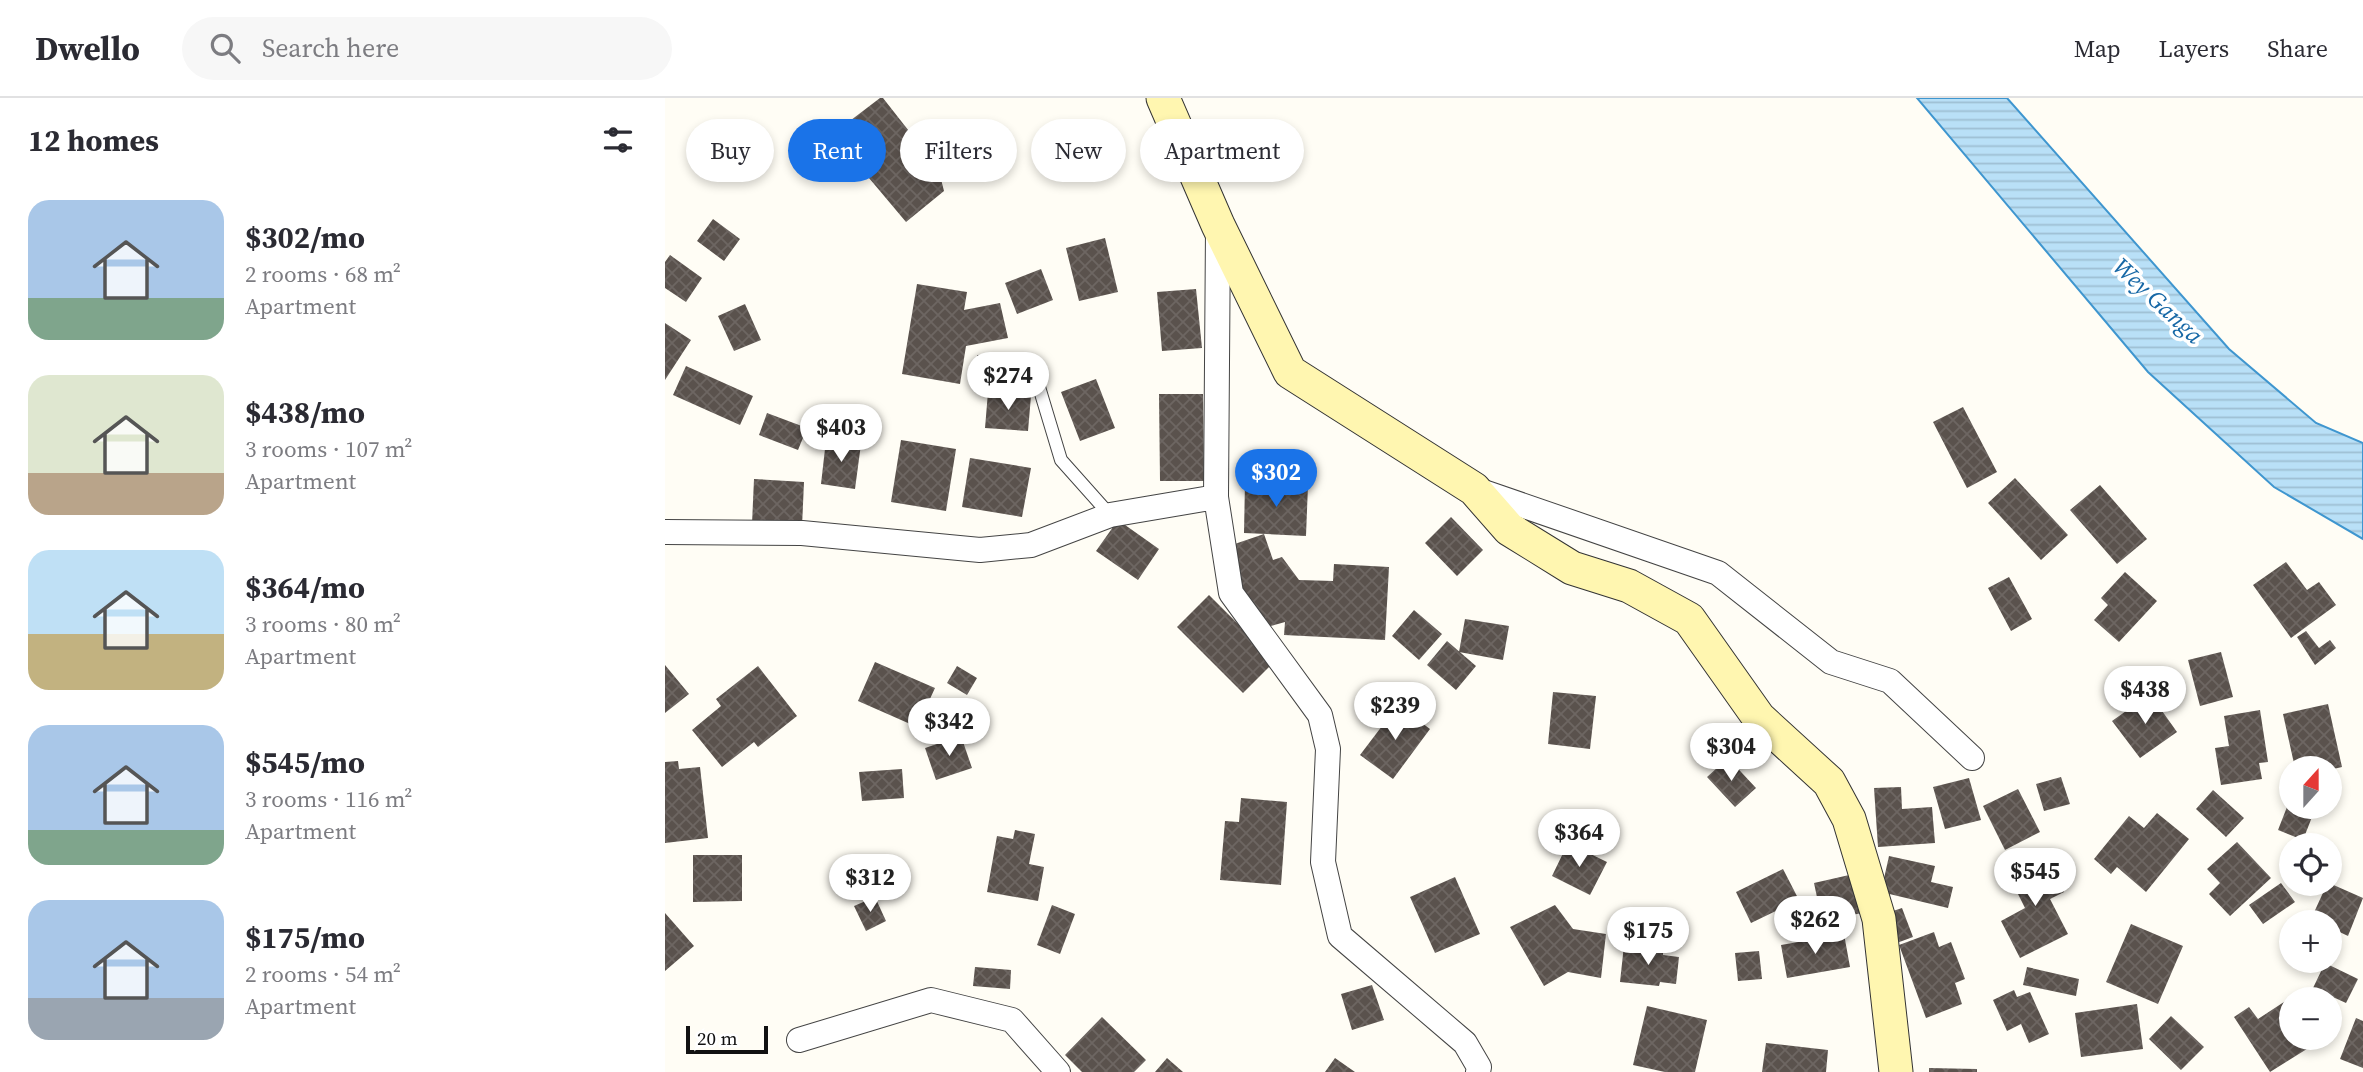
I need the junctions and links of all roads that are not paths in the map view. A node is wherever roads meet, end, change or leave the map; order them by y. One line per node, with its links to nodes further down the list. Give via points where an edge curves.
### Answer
1 (1163, 98): 2 (street)
2 (1218, 225): 4 (street, via 1290,372); 5 (street)
3 (1039, 387): 6 (lane, via 1061,460)
4 (1474, 489): 8 (street, via 1718,573 1831,662 1891,681); 12 (street, via 1509,529 1572,568 1629,586 1689,619 1759,718 1829,782 1849,818 1879,919)
5 (1216, 498): 6 (street); 11 (street, via 1231,593 1320,715 1328,749 1323,862 1339,936 1465,1043)
6 (1110, 515): 7 (street, via 1031,545 980,550 802,533)
7 (665, 532)
8 (1972, 758)
9 (799, 1040): 10 (street, via 931,1000 1012,1020)
10 (1058, 1072)
11 (1478, 1072)
12 (1896, 1072)

